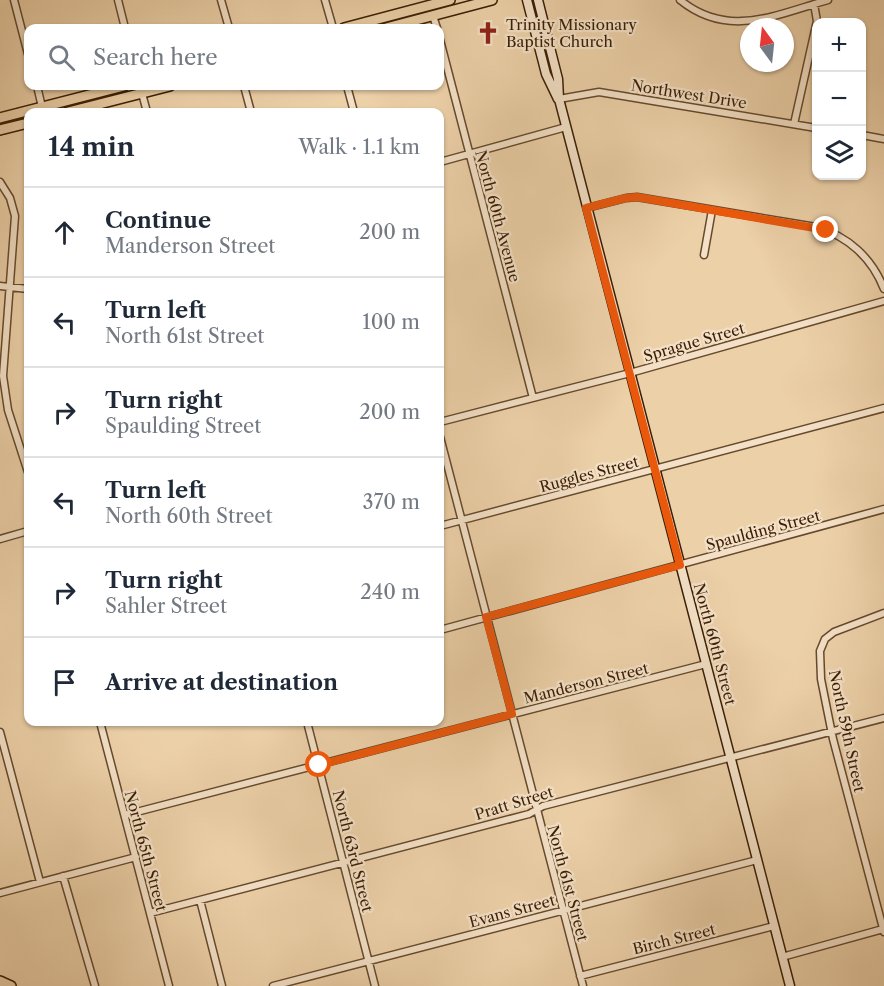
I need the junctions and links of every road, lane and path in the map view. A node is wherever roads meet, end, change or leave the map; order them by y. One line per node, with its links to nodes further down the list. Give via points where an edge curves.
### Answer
1 (14, 0): 20 (street)
2 (118, 0): 14 (street)
3 (221, 0): 15 (street)
4 (325, 0): 16 (street)
5 (450, 0): 11 (main road)
6 (492, 0): 13 (main road)
7 (526, 0): 28 (main road, North 60th Street, via 546,74)
8 (538, 0): 28 (main road, North 60th Street, via 558,79)
9 (680, 0): 12 (street, via 706,16 737,23)
10 (828, 0): 12 (street)
11 (430, 3): 17 (main road)
12 (814, 4): 38 (street, via 817,21)
13 (433, 16): 18 (main road); 19 (street)
14 (124, 24)
15 (228, 24)
16 (332, 24)
17 (358, 24)
18 (402, 24)
19 (435, 24)
20 (24, 39)
21 (444, 56): 44 (street, North 60th Avenue)
22 (38, 90): 29 (street)
23 (108, 90): 29 (main road)
24 (138, 90): 31 (main road)
25 (141, 90): 32 (street)
26 (245, 90): 33 (street)
27 (348, 90): 34 (street)
28 (559, 99): 38 (street, Northwest Drive, via 599,92); 39 (main road, North 60th Street)
29 (42, 107): 30 (main road)
30 (38, 108)
31 (81, 108)
32 (146, 108)
33 (250, 108)
34 (353, 108)
35 (24, 112): 36 (main road)
36 (0, 118)
37 (24, 124): 41 (main road)
38 (794, 124): 40 (street, Northwest Drive)
39 (566, 127): 44 (street); 47 (main road, North 60th Street)
40 (812, 127)
41 (0, 130)
42 (866, 136): 43 (street)
43 (884, 139)
44 (469, 154): 45 (street); 56 (street, North 60th Avenue)
45 (444, 161)
46 (0, 182): 51 (street, via 15,216)
47 (586, 208): 48 (street, via 631,197); 55 (main road, North 60th Street)
48 (712, 210): 49 (street); 53 (street, via 816,227 836,234 868,260)
49 (704, 255)
50 (0, 286): 51 (street)
51 (9, 287): 52 (street); 60 (street, via 3,384)
52 (24, 289)
53 (884, 289)
54 (884, 301): 55 (street, Sprague Street)
55 (630, 373): 56 (street, Sprague Street); 61 (main road, North 60th Street)
56 (532, 398): 58 (street, Sprague Street)
57 (884, 408): 61 (street, Ruggles Street)
58 (444, 421)
59 (444, 453): 63 (street, North 61st Street)
60 (24, 460)
61 (655, 470): 63 (street, Ruggles Street); 67 (main road, North 60th Street)
62 (884, 509): 67 (street, Spaulding Street)
63 (461, 520): 64 (street, Ruggles Street); 69 (street, North 61st Street)
64 (444, 525)
65 (24, 532): 66 (street)
66 (0, 539)
67 (680, 565): 69 (street, Spaulding Street); 71 (main road, North 60th Street)
68 (884, 613): 77 (street, North 59th Street, via 825,639 820,651 821,679)
69 (486, 617): 70 (street, Spaulding Street); 72 (street, North 61st Street)
70 (444, 629)
71 (706, 664): 72 (street, Manderson Street); 78 (main road, North 60th Street)
72 (512, 714): 79 (street, Manderson Street); 80 (street, North 61st Street)
73 (884, 718): 77 (street, Pratt Street)
74 (101, 726): 81 (street, North 65th Street)
75 (308, 726): 79 (street, North 63rd Street)
76 (0, 732): 86 (street)
77 (832, 732): 78 (street, Pratt Street); 92 (street, North 59th Street)
78 (731, 759): 80 (street, Pratt Street); 83 (main road, North 60th Street)
79 (319, 765): 81 (street, Manderson Street); 84 (street, North 63rd Street)
80 (537, 810): 84 (street, Pratt Street); 89 (street, North 61st Street)
81 (124, 815): 82 (street, North 65th Street)
82 (136, 857): 85 (street); 90 (street, North 65th Street)
83 (757, 860): 89 (street, Evans Street); 91 (main road, North 60th Street)
84 (344, 862): 88 (street, Pratt Street); 94 (street, North 63rd Street)
85 (63, 876): 86 (street); 98 (street)
86 (40, 882): 87 (street)
87 (0, 893)
88 (200, 900): 90 (street, Pratt Street); 100 (street)
89 (563, 910): 94 (street, Evans Street); 95 (street, North 61st Street)
90 (150, 913): 99 (street, North 65th Street)
91 (774, 926): 93 (main road, North 60th Street); 95 (street, Birch Street)
92 (884, 931): 93 (street)
93 (782, 957): 104 (main road, North 60th Street)
94 (369, 961): 101 (street, Evans Street); 102 (street, North 63rd Street)
95 (580, 976): 103 (street, North 61st Street)
96 (0, 981): 97 (main road)
97 (11, 986)
98 (94, 986)
99 (169, 986)
100 (222, 986)
101 (273, 986)
102 (375, 986)
103 (583, 986)
104 (790, 986)

